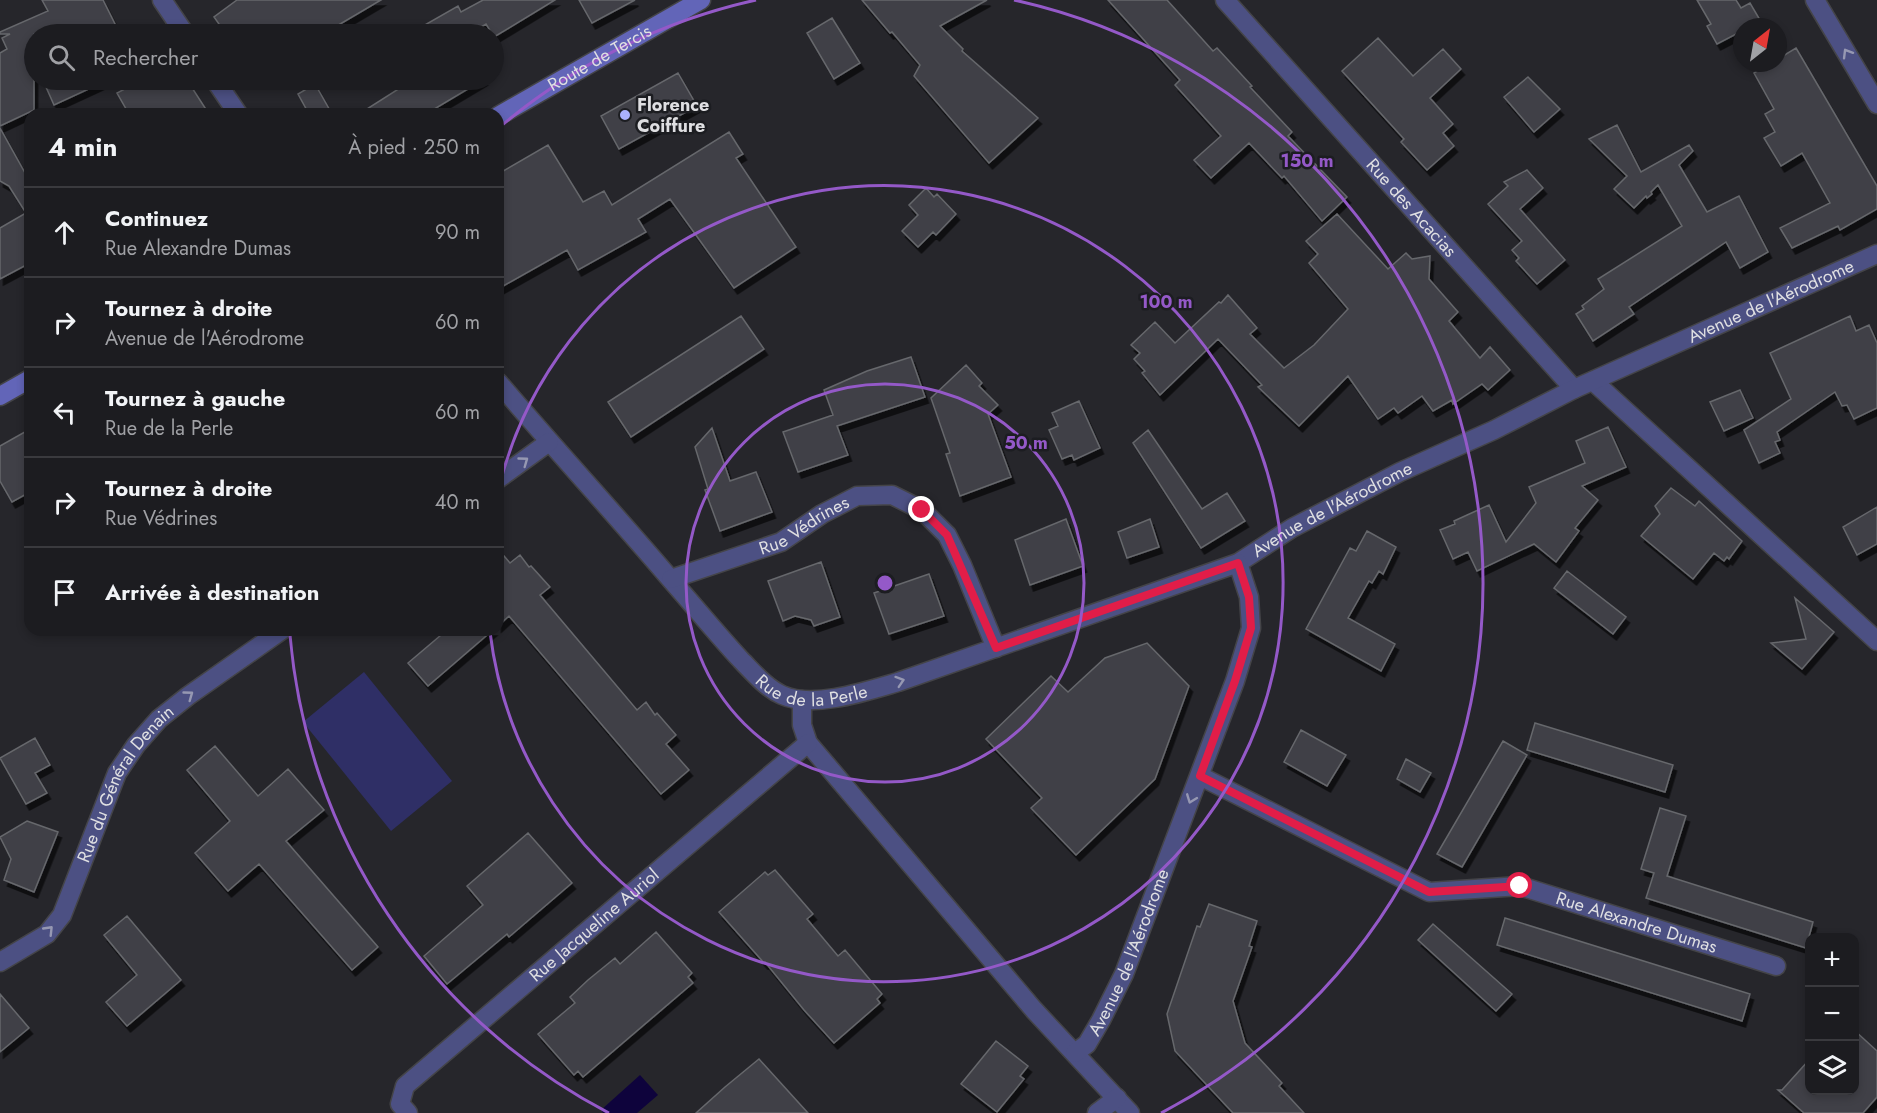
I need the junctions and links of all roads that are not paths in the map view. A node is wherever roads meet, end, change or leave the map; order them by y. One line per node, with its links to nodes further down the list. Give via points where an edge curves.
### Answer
1 (162, 0): 5 (street)
2 (701, 0): 9 (main road, Route de Tercis)
3 (1225, 0): 14 (street, Rue des Acacias)
4 (1815, 0): 7 (street, one-way to 4)
5 (178, 24)
6 (222, 90): 8 (street)
7 (1877, 104)
8 (234, 108)
9 (504, 113)
10 (1877, 254): 11 (street, Avenue de l'Aérodrome)
11 (1593, 381): 14 (street, Avenue de l'Aérodrome); 21 (street)
12 (24, 382): 15 (main road)
13 (504, 389): 16 (street, Rue de la Perle)
14 (1574, 389): 18 (street, Avenue de l'Aérodrome, via 1400,472 1292,528)
15 (0, 396)
16 (549, 442): 17 (street, one-way to 16); 19 (street, Rue de la Perle)
17 (504, 475)
18 (1238, 563): 22 (street, Rue de la Perle); 25 (street, Avenue de l'Aérodrome, via 1249,597 1251,628)
19 (671, 579): 22 (street, Rue Védrines, via 782,542 857,496 892,495 922,510 947,535); 23 (street, Rue de la Perle, via 714,632 758,677 782,695)
20 (273, 636): 26 (street, Rue du Général Denain, one-way to 20, via 47,934 62,915 117,773 144,736 188,696)
21 (1877, 641)
22 (996, 648): 23 (street, Rue de la Perle, one-way to 22, via 842,698)
23 (802, 699): 24 (street, via 802,725)
24 (808, 743): 28 (street, via 1026,1001); 30 (street, Rue Jacqueline Auriol, via 405,1086 400,1104)
25 (1200, 776): 27 (street, Rue Alexandre Dumas, via 1429,892 1520,886); 28 (street, Avenue de l'Aérodrome, one-way to 28, via 1124,974 1087,1044)
26 (0, 962)
27 (1776, 966)
28 (1075, 1053): 29 (street)
29 (1116, 1098): 31 (street); 32 (street)
30 (408, 1113)
31 (1097, 1113)
32 (1130, 1113)

